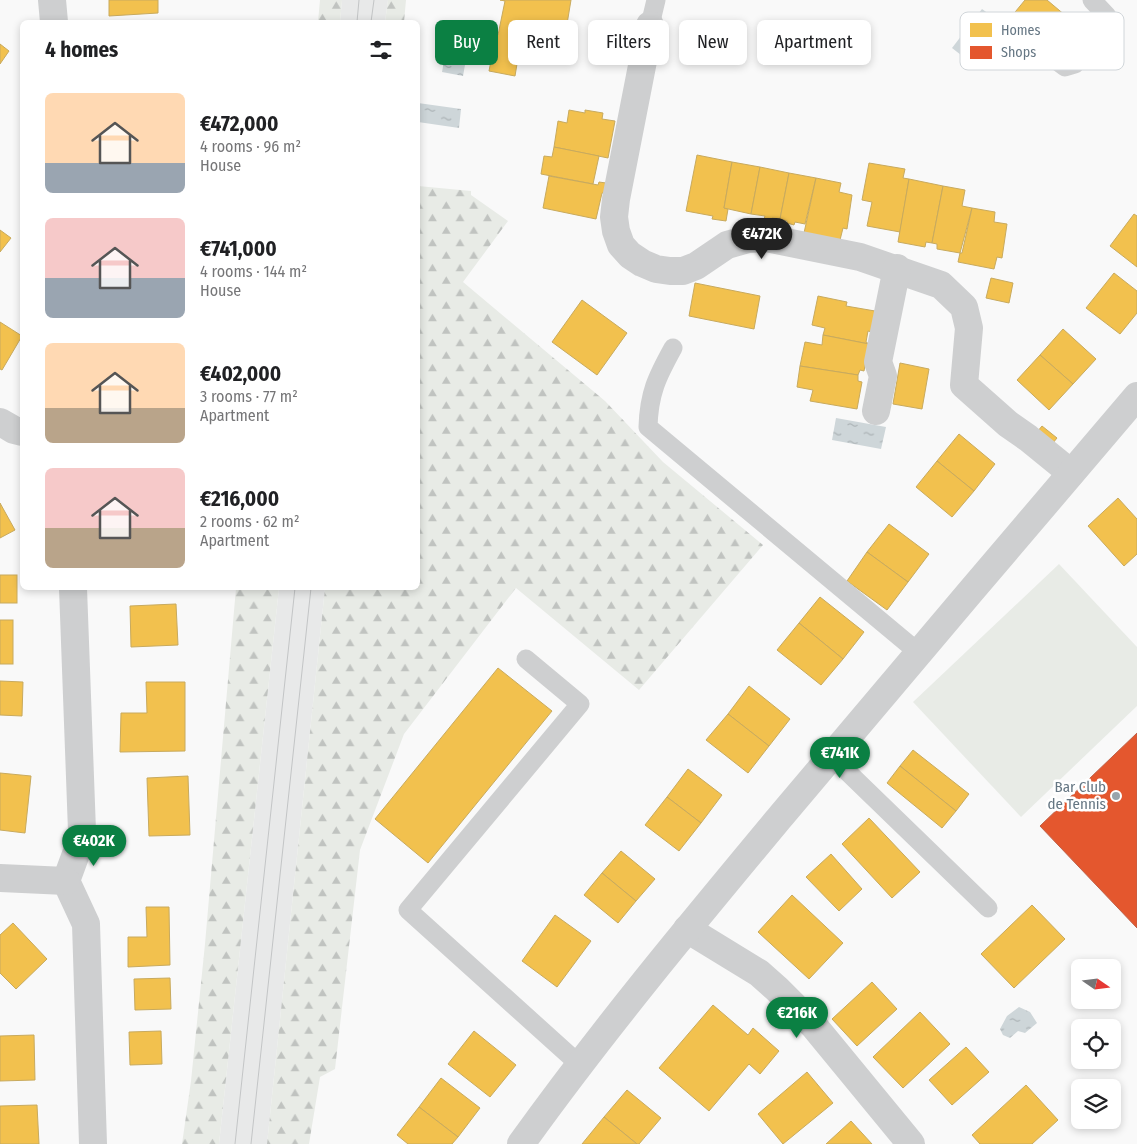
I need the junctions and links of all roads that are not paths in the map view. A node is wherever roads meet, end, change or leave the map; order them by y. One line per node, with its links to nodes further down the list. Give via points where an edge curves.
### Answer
1 (52, 0): 5 (street)
2 (1092, 0): 4 (lane)
3 (653, 12): 6 (street, via 614,217 621,245 630,255 656,269 683,271 727,245 766,238 860,257)
4 (1102, 12)
5 (54, 20)
6 (896, 268): 9 (street, via 878,362 883,376); 12 (street, via 942,285 964,307 969,328 964,385)
7 (673, 348): 14 (lane, via 656,379 648,406 648,427)
8 (1137, 396): 12 (street)
9 (876, 411)
10 (0, 422): 11 (street)
11 (20, 432)
12 (1071, 473): 14 (street)
13 (72, 590): 18 (street, via 82,831)
14 (919, 652): 16 (street)
15 (526, 659): 21 (lane, via 580,704 408,910)
16 (831, 756): 19 (lane); 20 (street)
17 (0, 878): 18 (street)
18 (66, 881): 22 (street, via 86,924)
19 (988, 908)
20 (687, 929): 21 (street); 24 (street, via 760,973 777,989 814,1026)
21 (580, 1065): 23 (street)
22 (92, 1144)
23 (521, 1144)
24 (911, 1144)

